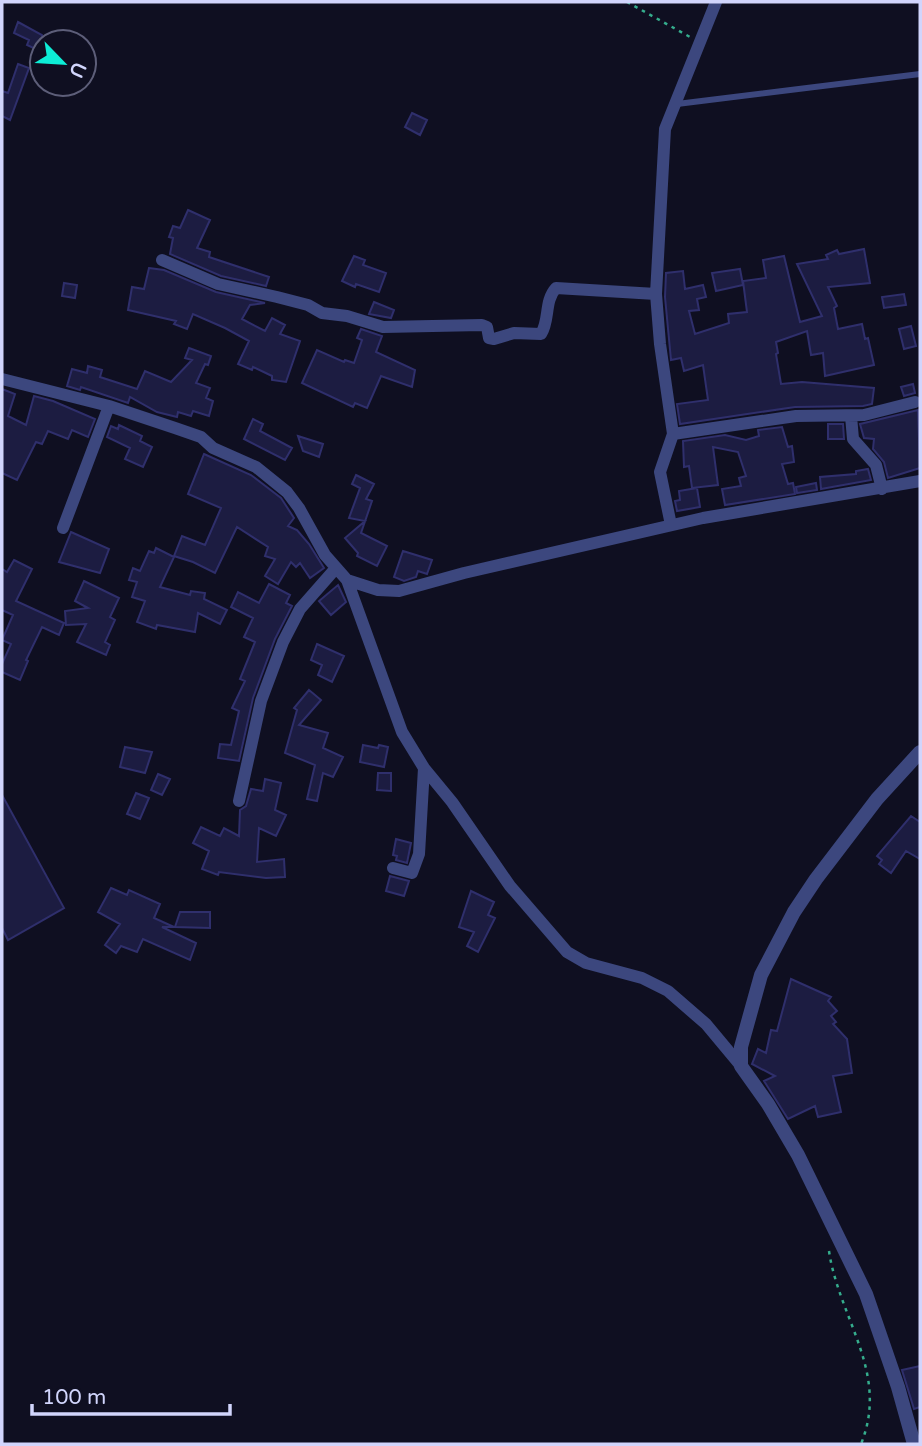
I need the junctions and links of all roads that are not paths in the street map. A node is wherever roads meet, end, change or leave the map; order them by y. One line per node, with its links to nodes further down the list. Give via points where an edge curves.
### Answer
1 (716, 2): 3 (street)
2 (920, 74): 3 (lane)
3 (675, 105): 5 (street, via 665,130)
4 (162, 260): 5 (street, via 218,284 374,326 482,325 494,339 513,333 541,334 550,293 556,288)
5 (656, 295): 10 (street)
6 (2, 379): 8 (street)
7 (915, 402): 9 (street)
8 (109, 406): 14 (street); 15 (street, via 201,437 213,448 264,472 299,508)
9 (851, 416): 10 (street, via 789,417); 12 (street, via 853,439 876,465)
10 (673, 434): 13 (street, via 660,472)
11 (920, 481): 12 (street)
12 (883, 489): 13 (street)
13 (671, 525): 16 (street, via 399,591)
14 (63, 528)
15 (336, 569): 16 (street); 19 (street, via 300,609 283,642 261,701)
16 (347, 580): 18 (street, via 402,732)
17 (920, 752): 21 (street, via 845,840 782,933 754,997 741,1047)
18 (424, 768): 20 (street, via 419,854 412,873); 21 (street, via 510,886 567,952 668,991 706,1024)
19 (239, 802)
20 (393, 868)
21 (741, 1066): 22 (street, via 798,1155 866,1294)
22 (914, 1444)

